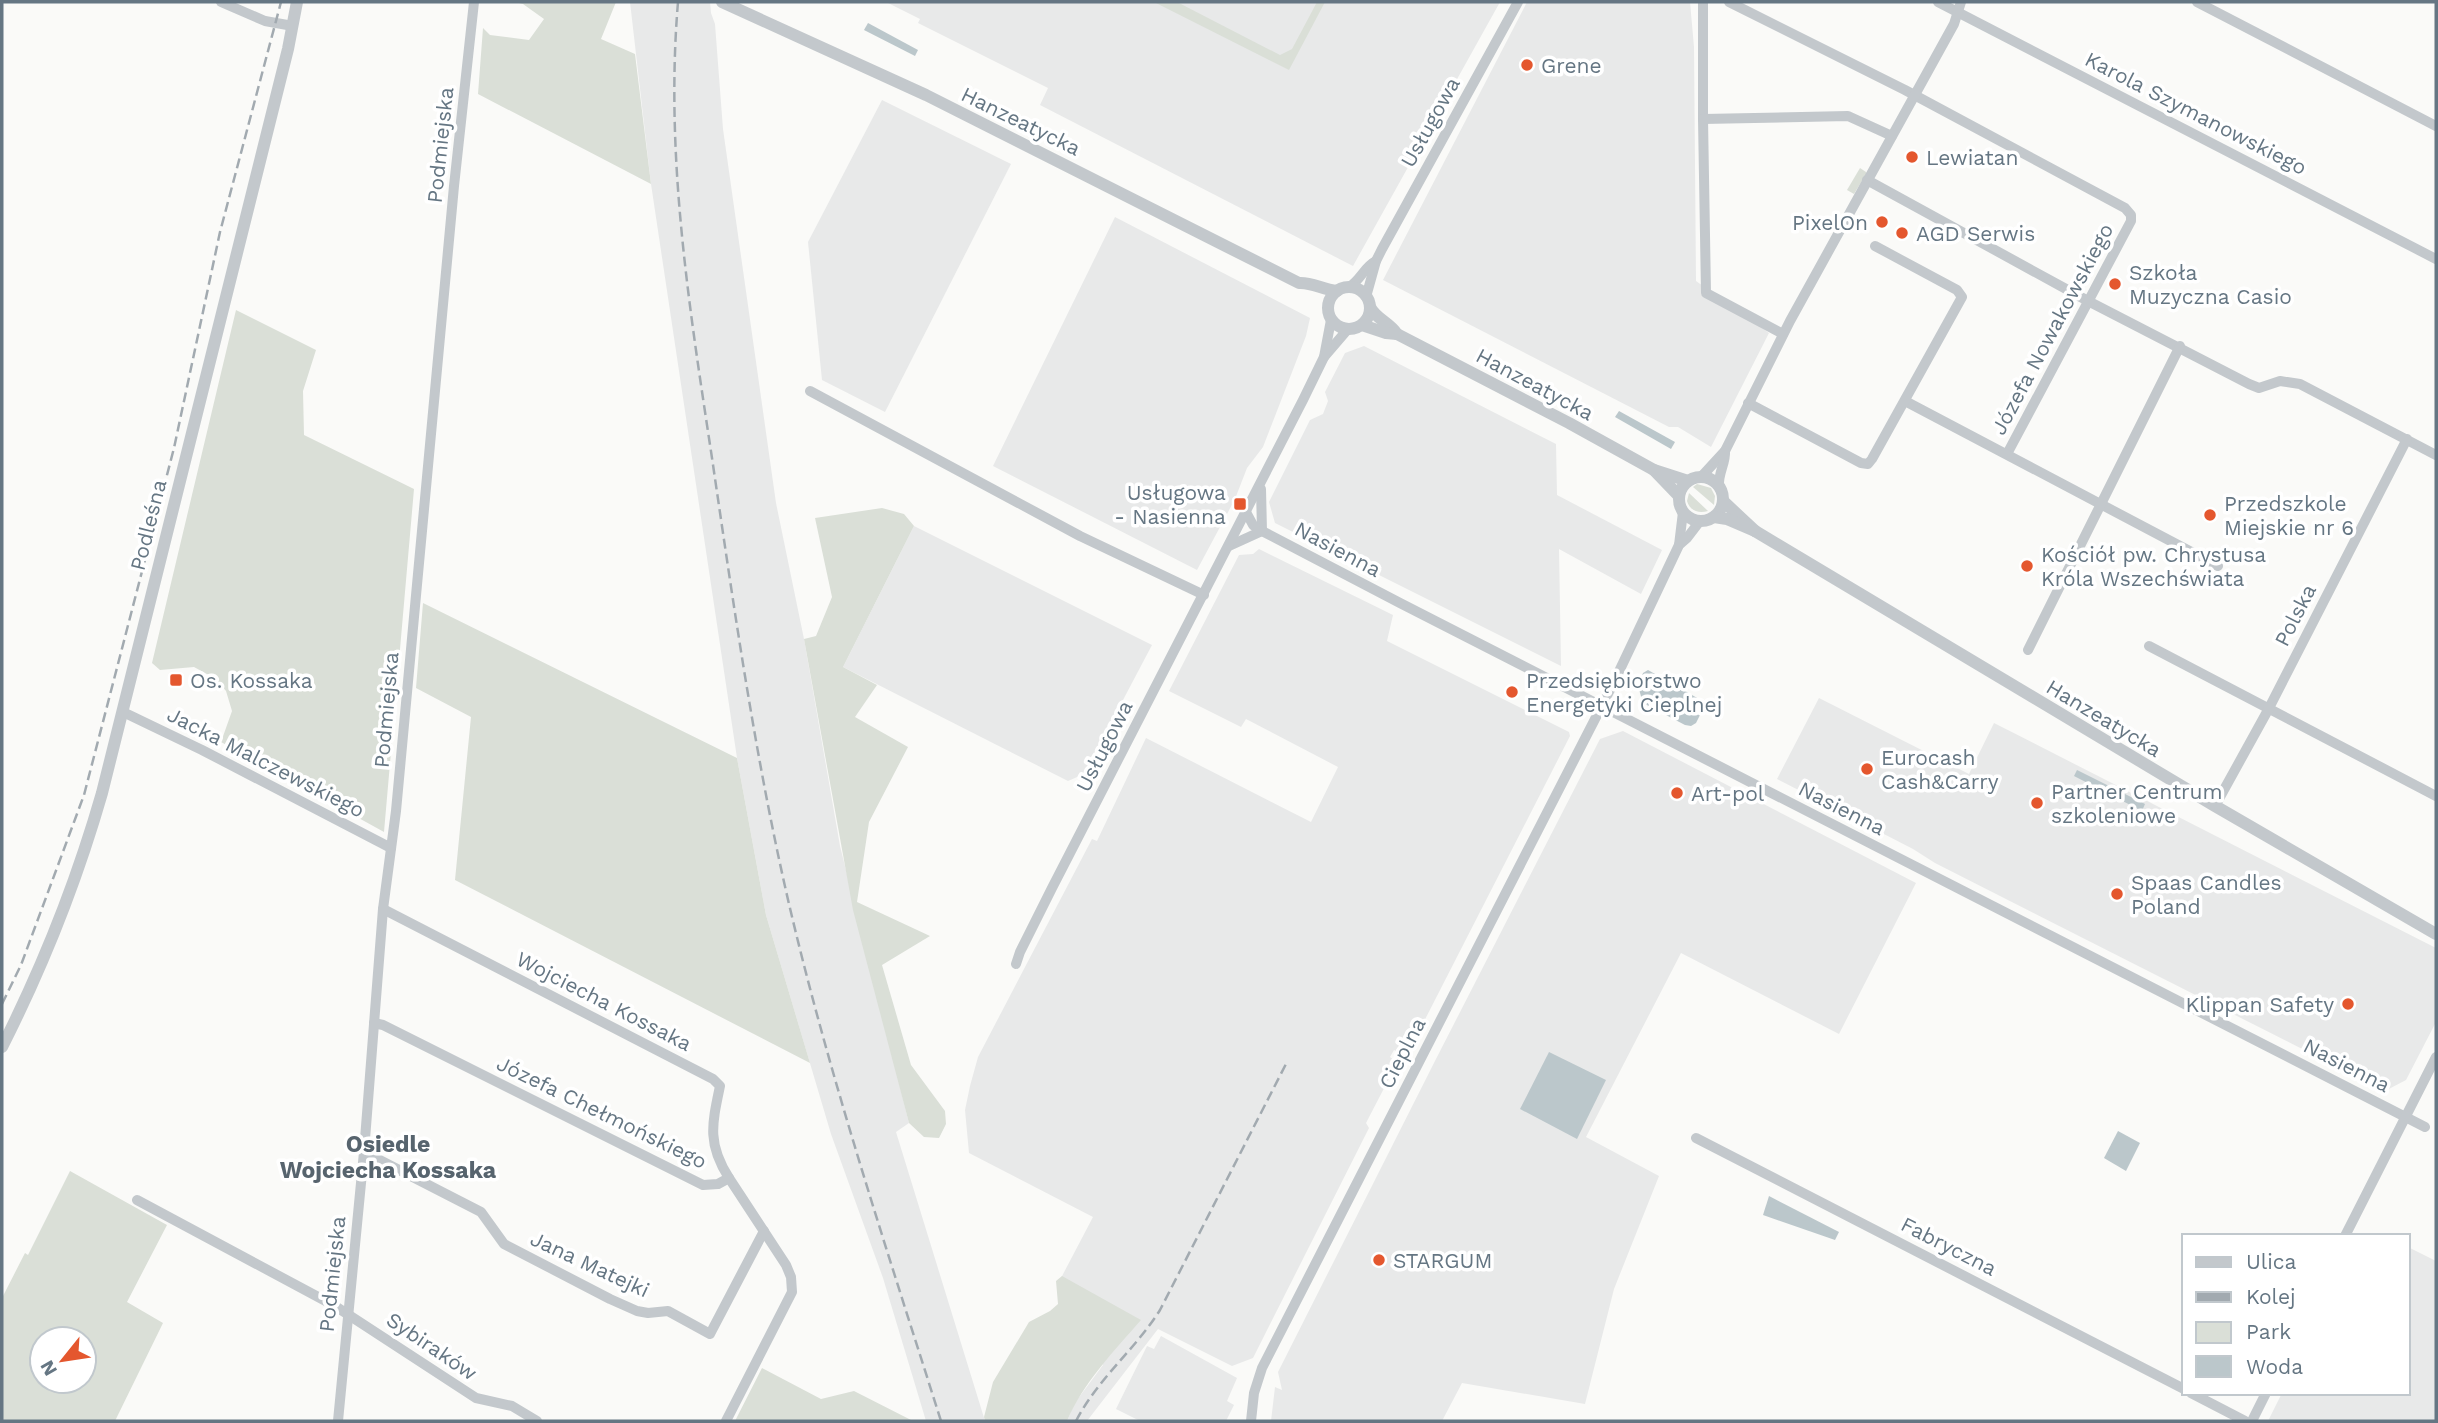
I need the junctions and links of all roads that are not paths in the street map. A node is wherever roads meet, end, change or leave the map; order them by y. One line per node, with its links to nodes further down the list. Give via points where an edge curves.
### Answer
1 (221, 2): 11 (street, via 265,21)
2 (297, 2): 11 (street, Podleśna)
3 (474, 2): 63 (street, Podmiejska)
4 (722, 2): 20 (street, Hanzeatycka, via 976,120)
5 (1518, 2): 19 (street, Usługowa)
6 (1703, 2): 13 (street)
7 (1729, 2): 12 (street, Józefa Nowakowskiego)
8 (1938, 2): 10 (street, Karola Szymanowskiego)
9 (2197, 2): 14 (street)
10 (1959, 7): 12 (street); 18 (street, Karola Szymanowskiego)
11 (293, 26): 60 (street, Podleśna)
12 (1914, 96): 15 (street); 22 (street, Józefa Nowakowskiego, via 2131,215)
13 (1703, 119): 15 (street, via 1848,116); 28 (street, via 1706,293)
14 (2436, 126)
15 (1892, 136): 16 (street)
16 (1867, 180): 22 (street); 28 (street)
17 (1875, 246): 32 (street, via 1957,290 1962,297)
18 (2436, 258)
19 (1376, 261): 21 (street, Usługowa); 23 (street, Usługowa)
20 (1299, 283): 21 (street, Hanzeatycka); 24 (street, Hanzeatycka)
21 (1343, 289): 23 (street, via 1362,292); 24 (street, via 1330,299)
22 (2088, 301): 29 (street); 36 (street, Józefa Nowakowskiego)
23 (1368, 302): 25 (street, via 1368,317); 27 (street, Hanzeatycka)
24 (1330, 315): 26 (street, via 1336,325); 30 (street, Usługowa)
25 (1362, 325): 26 (street); 27 (street, Hanzeatycka)
26 (1348, 329): 30 (street, Usługowa)
27 (1397, 334): 38 (street, Hanzeatycka)
28 (1783, 334): 33 (street)
29 (2180, 346): 34 (street, via 2259,388 2280,382 2300,384); 45 (street)
30 (1324, 357): 41 (street, Usługowa)
31 (810, 391): 55 (street, via 1080,536)
32 (1905, 401): 33 (street, via 1868,464); 36 (street)
33 (1748, 403): 35 (street)
34 (2407, 439): 37 (street); 59 (street, Polska)
35 (1725, 451): 39 (street); 42 (street)
36 (2007, 454): 45 (street)
37 (2436, 455)
38 (1654, 470): 40 (street, Hanzeatycka); 43 (street, Hanzeatycka)
39 (1702, 477): 40 (street); 42 (street)
40 (1688, 481): 43 (street)
41 (1262, 482): 46 (street, Usługowa); 50 (street, Usługowa)
42 (1719, 486): 44 (street)
43 (1679, 496): 47 (street)
44 (1723, 500): 48 (street); 51 (street, Hanzeatycka)
45 (2099, 504): 54 (street); 57 (street)
46 (1246, 512): 50 (street, via 1252,525); 53 (street, Usługowa)
47 (1684, 512): 49 (street); 52 (street)
48 (1714, 517): 49 (street); 51 (street, Hanzeatycka)
49 (1700, 521): 52 (street)
50 (1262, 531): 53 (street); 58 (street, Nasienna)
51 (1755, 531): 62 (street, Hanzeatycka)
52 (1679, 545): 58 (street, Cieplna)
53 (1229, 546): 55 (street, Usługowa)
54 (2218, 566)
55 (1204, 595): 66 (street, Usługowa)
56 (2149, 646): 59 (street)
57 (2028, 650)
58 (1602, 707): 70 (street, Nasienna); 85 (street, Cieplna, via 1262,1368)
59 (2268, 710): 61 (street); 62 (street, Polska)
60 (123, 712): 63 (street, Jacka Malczewskiego); 68 (street, Podleśna, via 77,872)
61 (2436, 796)
62 (2215, 806): 65 (street, Hanzeatycka)
63 (391, 848): 64 (street, Podmiejska)
64 (383, 909): 67 (street, Podmiejska); 74 (street, Wojciecha Kossaka, via 713,1079 720,1086 714,1150)
65 (2436, 934)
66 (1016, 964)
67 (374, 1023): 73 (street, Podmiejska); 74 (street, Józefa Chełmońskiego, via 703,1185)
68 (2, 1047)
69 (2436, 1056): 70 (street)
70 (2405, 1117): 71 (street, Nasienna); 77 (street)
71 (2425, 1127)
72 (1696, 1138): 79 (street, Fabryczna)
73 (364, 1152): 76 (street, Jana Matejki, via 481,1212 504,1244 619,1303 648,1313 668,1311 710,1334); 78 (street, Podmiejska)
74 (729, 1178): 76 (street, Józefa Chełmońskiego)
75 (137, 1200): 78 (street, Sybiraków)
76 (764, 1231): 84 (street, Józefa Chełmońskiego, via 786,1265 792,1292)
77 (2346, 1234)
78 (347, 1312): 82 (street, Podmiejska); 83 (street, Sybiraków, via 476,1398 512,1406)
79 (2182, 1389)
80 (2196, 1395): 86 (street)
81 (2265, 1395): 87 (street)
82 (338, 1421)
83 (535, 1421)
84 (726, 1421)
85 (1251, 1421)
86 (2245, 1421)
87 (2252, 1421)

